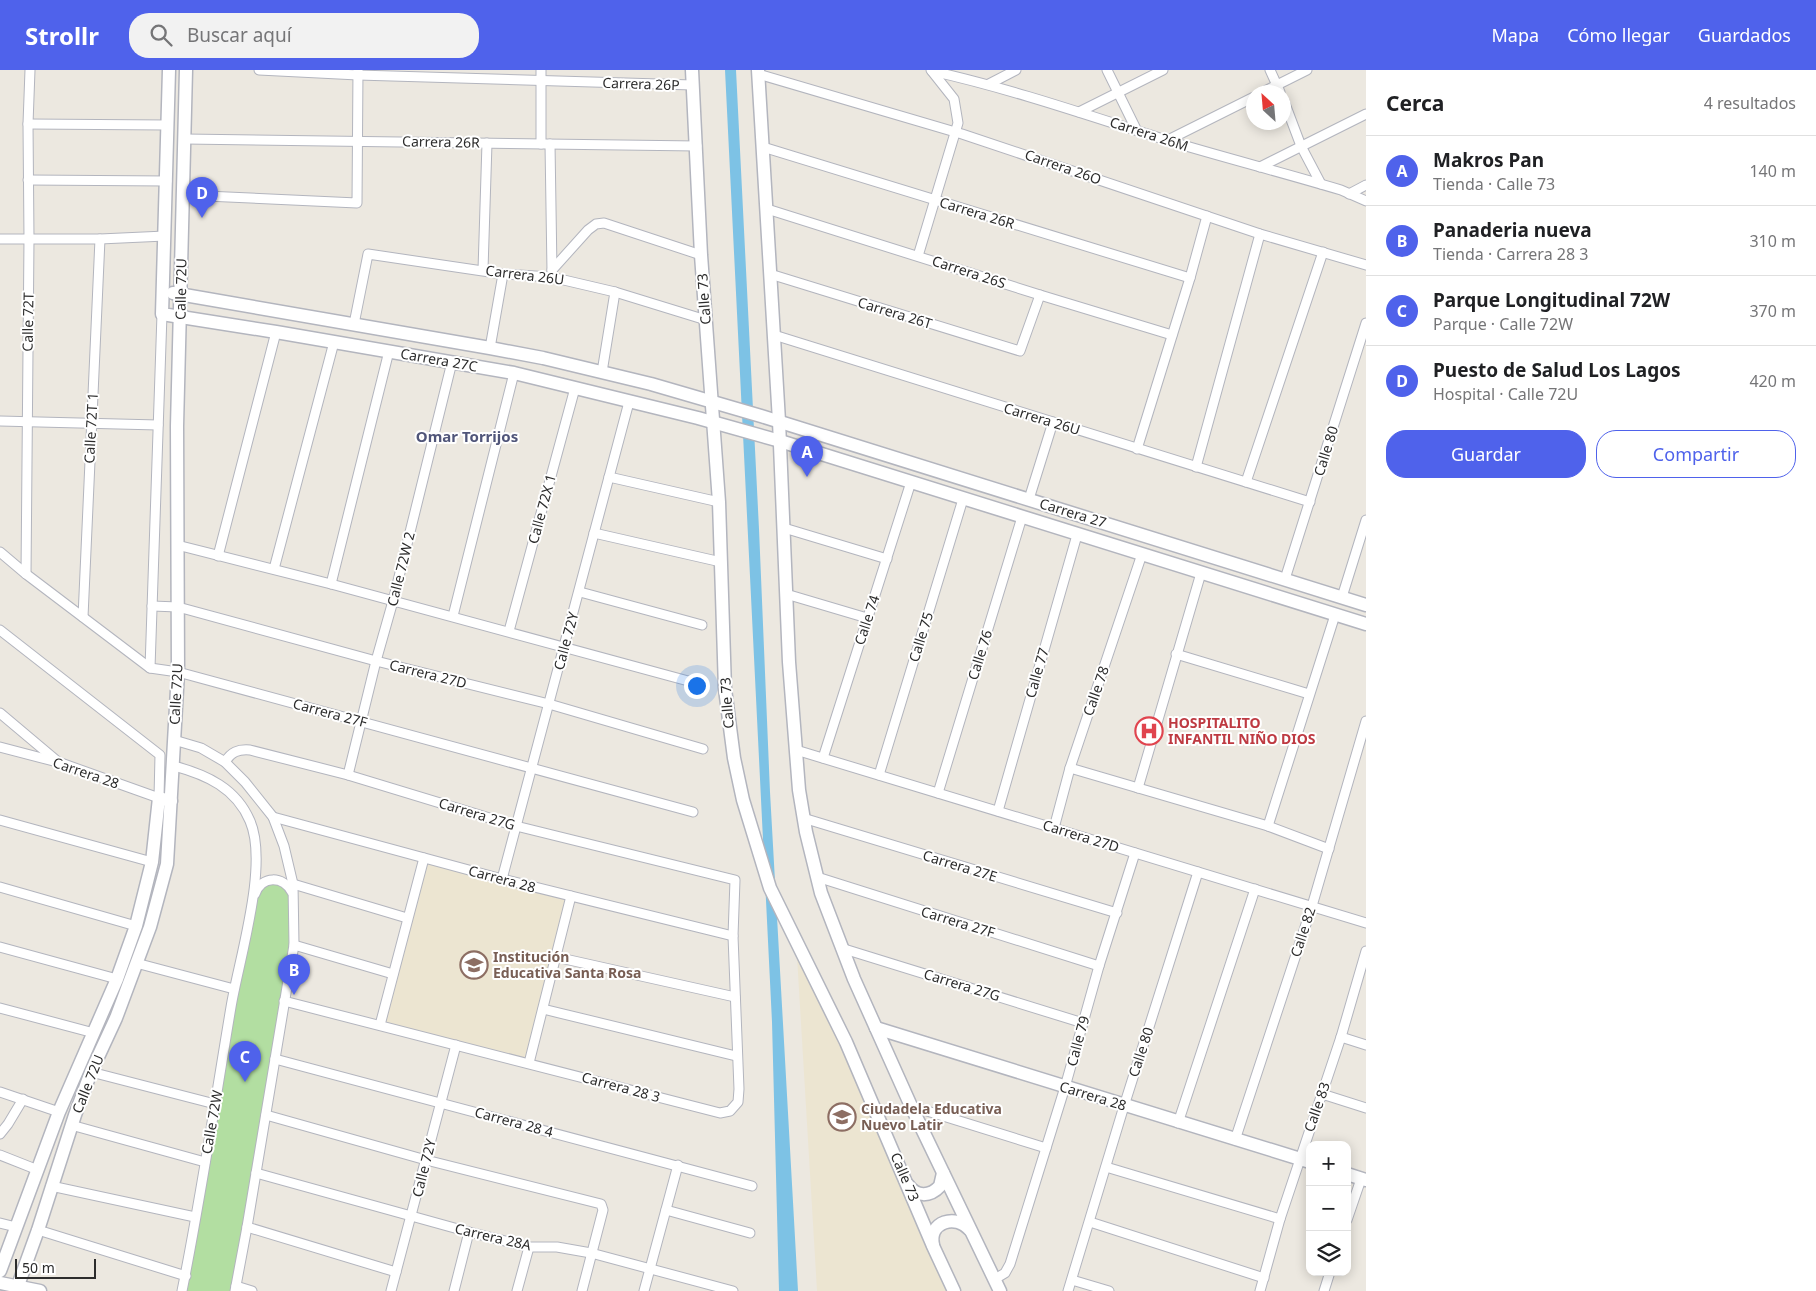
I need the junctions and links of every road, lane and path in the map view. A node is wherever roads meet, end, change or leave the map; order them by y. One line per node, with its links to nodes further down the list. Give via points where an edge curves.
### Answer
1 (30, 70): 25 (street, Calle 72T)
2 (169, 70): 26 (main road, Calle 72U)
3 (186, 70): 29 (main road, Calle 72U)
4 (259, 70): 13 (street, Carrera 26P)
5 (541, 70): 15 (street)
6 (692, 70): 17 (main road, Calle 73)
7 (931, 70): 16 (street, Carrera 26M); 28 (street, via 954,99 958,123)
8 (1016, 70): 16 (street)
9 (1107, 70): 20 (street)
10 (1163, 70): 20 (street)
11 (1270, 70): 18 (street)
12 (1308, 70): 19 (street)
13 (358, 72): 15 (street, Carrera 26P); 31 (street)
14 (758, 72): 28 (street, Carrera 26O); 36 (main road)
15 (541, 81): 17 (street, Carrera 26P); 33 (street)
16 (989, 84): 22 (street, Carrera 26M)
17 (693, 85): 34 (main road, Calle 73)
18 (1277, 85)
19 (1285, 85)
20 (1118, 92): 22 (street); 27 (street)
21 (1246, 101): 30 (street)
22 (1079, 112): 27 (street, Carrera 26M)
23 (1366, 114): 35 (street)
24 (1291, 120): 35 (street)
25 (28, 124): 26 (street); 38 (street, Calle 72T)
26 (168, 125): 39 (main road, Calle 72U)
27 (1136, 129): 30 (street, Carrera 26M)
28 (956, 132): 44 (street); 47 (street, Carrera 26O)
29 (185, 139): 31 (street, Carrera 26R); 43 (main road, Calle 72U)
30 (1168, 140): 37 (street, Carrera 26M)
31 (357, 141): 32 (street, Carrera 26R); 43 (street, via 357,203)
32 (487, 143): 33 (street, Carrera 26R); 57 (street)
33 (546, 144): 34 (street, Carrera 26R); 58 (street)
34 (697, 146): 54 (main road, Calle 73)
35 (1301, 146): 37 (street); 40 (street)
36 (763, 148): 44 (street, Carrera 26R); 46 (main road)
37 (1260, 167): 40 (street, Carrera 26M)
38 (28, 180): 39 (street); 51 (street, Calle 72T)
39 (166, 181): 49 (main road, Calle 72U)
40 (1321, 184): 42 (street, Carrera 26M)
41 (1366, 185): 42 (street)
42 (1349, 194): 45 (street, Carrera 26M)
43 (183, 195): 64 (main road, Calle 72U)
44 (936, 200): 55 (street); 61 (street, Carrera 26R)
45 (1366, 201)
46 (767, 209): 55 (street, Carrera 26S); 60 (main road)
47 (1206, 216): 48 (street, Carrera 26O); 61 (street)
48 (1260, 234): 53 (street, Carrera 26O); 92 (street)
49 (165, 236): 52 (street); 62 (main road, Calle 72U)
50 (0, 239): 51 (street)
51 (29, 239): 52 (street); 85 (street, Calle 72T)
52 (100, 239): 88 (street, Calle 72T 1)
53 (1323, 252): 56 (street, Carrera 26O); 95 (street)
54 (701, 255): 58 (street, via 604,222 588,230); 68 (main road, Calle 73)
55 (918, 256): 65 (street, Carrera 26S)
56 (1366, 265)
57 (483, 270): 59 (street, Carrera 26U); 70 (street, Carrera 26U, via 368,254)
58 (552, 273): 59 (street, Carrera 26U); 63 (street, Carrera 26U)
59 (503, 274): 75 (street)
60 (770, 274): 65 (street, Carrera 26T, via 1020,351); 73 (main road)
61 (1190, 278): 72 (street)
62 (164, 292): 64 (main road, Carrera 27C); 66 (main road, Calle 72U)
63 (615, 292): 68 (street, Carrera 26U); 78 (street)
64 (180, 294): 67 (main road, Calle 72U); 70 (main road, Carrera 27C)
65 (1040, 295): 72 (street, Carrera 26S)
66 (162, 314): 67 (main road, Carrera 27C); 89 (street, Calle 72U)
67 (181, 316): 71 (main road, Carrera 27C); 105 (main road, Calle 72U)
68 (706, 320): 81 (main road, Calle 73)
69 (1366, 323): 99 (street, Calle 80)
70 (354, 324): 75 (main road, Carrera 27C)
71 (276, 332): 74 (main road, Carrera 27C); 108 (street)
72 (1172, 334): 91 (street)
73 (774, 335): 84 (main road); 86 (street, Carrera 26U)
74 (334, 342): 76 (main road, Carrera 27C); 111 (street)
75 (490, 348): 78 (main road, Carrera 27C)
76 (389, 351): 77 (main road, Carrera 27C); 115 (street)
77 (452, 362): 79 (main road, Carrera 27C); 119 (street, Calle 72W 2)
78 (602, 372): 81 (main road, Carrera 27C)
79 (514, 373): 80 (main road, Carrera 27C); 124 (street)
80 (575, 388): 82 (main road, Carrera 27C); 130 (street, Calle 72X 1)
81 (712, 401): 84 (main road); 87 (main road, Calle 73)
82 (629, 402): 87 (main road, Carrera 27C); 93 (street, Calle 72Y)
83 (0, 421): 85 (street)
84 (779, 421): 90 (main road); 97 (main road, Carrera 27)
85 (28, 422): 88 (street); 113 (street, Calle 72T)
86 (1053, 422): 91 (street, Carrera 26U); 97 (street)
87 (713, 423): 90 (main road); 98 (main road, Calle 73)
88 (91, 424): 89 (street); 125 (street, Calle 72T 1)
89 (158, 425): 121 (street, Calle 72U)
90 (780, 441): 94 (main road, Carrera 27); 102 (main road)
91 (1137, 448): 92 (street, Carrera 26U)
92 (1196, 467): 95 (street, Carrera 26U)
93 (609, 477): 98 (street); 103 (street, Calle 72Y)
94 (911, 482): 96 (main road, Carrera 27); 109 (street, Calle 74)
95 (1246, 482): 99 (street, Carrera 26U)
96 (963, 498): 100 (main road, Carrera 27); 153 (street, Calle 75)
97 (1029, 499): 114 (main road, Carrera 27)
98 (719, 502): 110 (main road, Calle 73)
99 (1310, 502): 114 (street, Calle 80)
100 (1022, 517): 104 (main road, Carrera 27); 155 (street, Calle 76)
101 (1366, 520): 118 (street)
102 (784, 528): 109 (street); 117 (main road)
103 (594, 533): 110 (street); 116 (street, Calle 72Y)
104 (1077, 535): 107 (main road, Carrera 27); 157 (street, Calle 77)
105 (177, 546): 108 (street); 122 (main road, Calle 72U)
106 (0, 552): 113 (street, Carrera 27F)
107 (1142, 554): 112 (main road, Carrera 27); 151 (street, Calle 78)
108 (218, 556): 111 (street)
109 (886, 559): 126 (street, Calle 74)
110 (721, 562): 238 (main road, Calle 73, via 728,723 748,820 770,888 846,1042)
111 (274, 569): 115 (street)
112 (1201, 573): 123 (main road, Carrera 27); 132 (street)
113 (26, 574): 125 (street, Carrera 27F)
114 (1285, 579): 118 (main road, Carrera 27)
115 (331, 584): 119 (street)
116 (580, 592): 128 (street); 131 (street, Calle 72Y)
117 (786, 594): 126 (street); 145 (main road)
118 (1342, 597): 120 (main road, Carrera 27)
119 (393, 601): 124 (street); 133 (street, Calle 72W 2)
120 (1366, 605)
121 (152, 606): 122 (street, Carrera 27D); 134 (street, Calle 72U)
122 (178, 608): 133 (street, Carrera 27D); 135 (main road, Calle 72U)
123 (1335, 615): 127 (main road, Carrera 27); 137 (street)
124 (453, 616): 130 (street)
125 (83, 618): 134 (street, Carrera 27F)
126 (867, 618): 146 (street, Calle 74)
127 (1366, 624)
128 (702, 625)
129 (0, 630): 156 (street, via 160,755)
130 (509, 631): 131 (street)
131 (564, 648): 136 (street); 138 (street, Calle 72Y)
132 (1176, 654): 137 (street); 154 (street)
133 (376, 661): 138 (street, Carrera 27D); 140 (street, Calle 72W 2)
134 (150, 668): 135 (street, Carrera 27F)
135 (178, 672): 140 (street, Carrera 27F); 142 (main road, Calle 72U)
136 (703, 685)
137 (1309, 694): 163 (street)
138 (549, 704): 144 (street, Carrera 27D); 150 (street, Calle 72Y)
139 (0, 713): 148 (street)
140 (361, 721): 150 (street, Carrera 27F); 152 (street, Calle 72W 2)
141 (1366, 721): 165 (street, Calle 82)
142 (174, 740): 147 (street, via 201,748); 149 (main road, Calle 72U)
143 (0, 747): 148 (street, Carrera 28)
144 (703, 749)
145 (796, 750): 146 (street, Carrera 27D); 160 (main road)
146 (823, 758): 153 (street, Carrera 27D)
147 (224, 762): 152 (street, Carrera 27G, via 234,752 250,750); 159 (street)
148 (60, 764): 156 (street, Carrera 28)
149 (174, 766): 156 (main road, Calle 72U); 176 (street, Calle 72W, via 209,778 226,788 239,803 250,822 256,844)
150 (531, 768): 158 (street, Carrera 27F); 162 (street, Calle 72Y)
151 (1070, 768): 154 (street); 164 (street, Calle 78)
152 (348, 775): 162 (street, Carrera 27G)
153 (878, 775): 155 (street, Carrera 27D)
154 (1138, 788): 163 (street)
155 (938, 793): 157 (street, Carrera 27D)
156 (165, 800): 168 (main road, Calle 72U); 190 (main road, Calle 72U, via 167,864)
157 (998, 811): 164 (street, Carrera 27D)
158 (693, 812)
159 (273, 817): 167 (street, Carrera 28); 173 (street)
160 (803, 818): 170 (main road); 180 (street, Carrera 27E)
161 (0, 820): 168 (street)
162 (516, 826): 171 (street, Calle 72Y); 172 (street, Carrera 27G)
163 (1268, 826): 165 (street)
164 (1054, 828): 166 (street, Carrera 27D)
165 (1329, 849): 179 (street, Calle 82)
166 (1135, 853): 169 (street, Carrera 27D); 180 (street, Calle 79)
167 (424, 858): 171 (street, Carrera 28); 181 (street)
168 (152, 862): 183 (main road, Calle 72U)
169 (1198, 872): 175 (street, Carrera 27D); 218 (street, Calle 80)
170 (817, 877): 187 (main road); 191 (street, Carrera 27F)
171 (502, 879): 177 (street, Carrera 28)
172 (735, 880): 184 (street, Carrera 28 3)
173 (293, 884): 178 (street); 181 (street)
174 (0, 887): 183 (street)
175 (1254, 889): 179 (street, Carrera 27D); 222 (street)
176 (254, 896): 178 (street, via 263,882 271,879 287,884); 195 (street, Calle 72W)
177 (571, 896): 184 (street, Carrera 28); 189 (street)
178 (293, 900): 185 (street)
179 (1312, 906): 182 (street, Carrera 27D); 225 (street, Calle 82)
180 (1117, 913): 191 (street, Calle 79)
181 (407, 918): 192 (street)
182 (1366, 923)
183 (136, 926): 193 (main road, Calle 72U)
184 (733, 936): 196 (street, Carrera 28 3)
185 (294, 945): 192 (street); 197 (street)
186 (0, 948): 193 (street)
187 (841, 948): 200 (street, Carrera 27G); 202 (main road)
188 (1366, 951): 194 (street, Calle 83)
189 (556, 957): 196 (street); 199 (street)
190 (136, 963): 195 (street); 210 (main road, Calle 72U)
191 (1099, 966): 200 (street, Calle 79)
192 (393, 974): 201 (street)
193 (116, 979): 203 (main road, Calle 72U)
194 (1362, 983): 204 (street, Calle 83)
195 (234, 989): 216 (street, Calle 72W)
196 (735, 997): 207 (street, Carrera 28 3)
197 (284, 1001): 201 (street, Carrera 28 3); 208 (street)
198 (0, 1008): 203 (street)
199 (543, 1009): 207 (street); 209 (street)
200 (1083, 1023): 211 (street, Calle 79)
201 (380, 1026): 205 (street, Carrera 28 3)
202 (876, 1028): 211 (main road, Carrera 28); 217 (main road)
203 (94, 1033): 220 (main road, Calle 72U)
204 (1340, 1037): 206 (street); 213 (street, Calle 83)
205 (456, 1045): 209 (street, Carrera 28 3); 215 (street, Calle 72Y)
206 (1366, 1045)
207 (736, 1056): 209 (street, Carrera 28 3, via 738,1102 730,1111 720,1113)
208 (275, 1059): 215 (street, Carrera 28 4); 221 (street)
209 (529, 1063)
210 (91, 1072): 216 (street); 223 (main road, Calle 72U)
211 (1065, 1087): 218 (main road, Carrera 28); 226 (street, Calle 79)
212 (0, 1092): 214 (street)
213 (1322, 1094): 219 (street); 229 (street, Calle 83)
214 (23, 1099): 220 (street); 224 (street)
215 (441, 1102): 228 (street, Calle 72Y); 231 (street, Carrera 28 4)
216 (215, 1104): 230 (street, Calle 72W)
217 (911, 1106): 226 (street); 235 (main road)
218 (1124, 1106): 222 (main road, Carrera 28); 232 (street, Calle 80)
219 (1366, 1108)
220 (59, 1112): 233 (main road, Calle 72U)
221 (266, 1115): 228 (street); 234 (street)
222 (1178, 1123): 225 (main road, Carrera 28)
223 (71, 1125): 230 (street); 239 (main road, Calle 72U)
224 (0, 1134)
225 (1235, 1140): 229 (main road, Carrera 28)
226 (1046, 1148): 265 (street, Calle 79, via 1009,1268)
227 (0, 1155): 233 (street)
228 (426, 1160): 243 (street, Calle 72Y); 256 (street, via 601,1204 603,1210)
229 (1305, 1160): 245 (street, Calle 83)
230 (205, 1162): 244 (street, Calle 72W)
231 (678, 1165): 240 (street, Carrera 28 4); 241 (street)
232 (1106, 1167): 245 (street); 246 (street, Calle 80)
233 (38, 1170): 248 (main road, Calle 72U)
234 (256, 1173): 243 (street, Carrera 28A); 249 (street)
235 (943, 1173): 238 (main road, via 942,1182 932,1193 918,1194); 253 (main road)
236 (1351, 1176): 237 (main road)
237 (1363, 1180): 242 (street)
238 (908, 1185): 254 (main road, Calle 73)
239 (51, 1186): 244 (street); 250 (main road, Calle 72U)
240 (752, 1186)
241 (666, 1210): 252 (street); 257 (street)
242 (1351, 1210)
243 (412, 1216): 251 (street, Carrera 28A); 259 (street, Calle 72Y)
244 (195, 1217): 260 (street, Calle 72W)
245 (1280, 1219): 262 (street, Calle 83)
246 (1090, 1222): 262 (street); 263 (street, Calle 80)
247 (0, 1223): 248 (street)
248 (16, 1227): 258 (main road, Calle 72U)
249 (247, 1227): 259 (street); 267 (street)
250 (38, 1230): 260 (street); 266 (main road, Calle 72U)
251 (469, 1232): 255 (street, Carrera 28A); 272 (street)
252 (750, 1233)
253 (974, 1236): 254 (main road, via 963,1223 948,1221 935,1230); 265 (main road)
254 (933, 1246): 277 (main road, Calle 73)
255 (529, 1247): 256 (street, Carrera 28A, via 557,1247); 273 (street)
256 (591, 1253): 257 (street, Carrera 28A); 274 (street)
257 (650, 1269): 275 (street); 276 (street, Carrera 28A)
258 (0, 1271)
259 (396, 1272): 271 (street, Calle 72Y)
260 (186, 1276): 268 (street, Calle 72W)
261 (1329, 1276): 281 (street)
262 (1264, 1278): 280 (street, Calle 83)
263 (1072, 1280): 278 (street, Calle 80); 279 (street)
264 (0, 1283): 266 (main road)
265 (997, 1285)
266 (17, 1289): 269 (main road)
267 (235, 1289): 270 (street)
268 (182, 1290)
269 (40, 1291)
270 (252, 1291)
271 (392, 1291)
272 (454, 1291)
273 (517, 1291)
274 (582, 1291)
275 (644, 1291)
276 (733, 1291)
277 (954, 1291)
278 (1068, 1291)
279 (1108, 1291)
280 (1260, 1291)
281 (1324, 1291)

